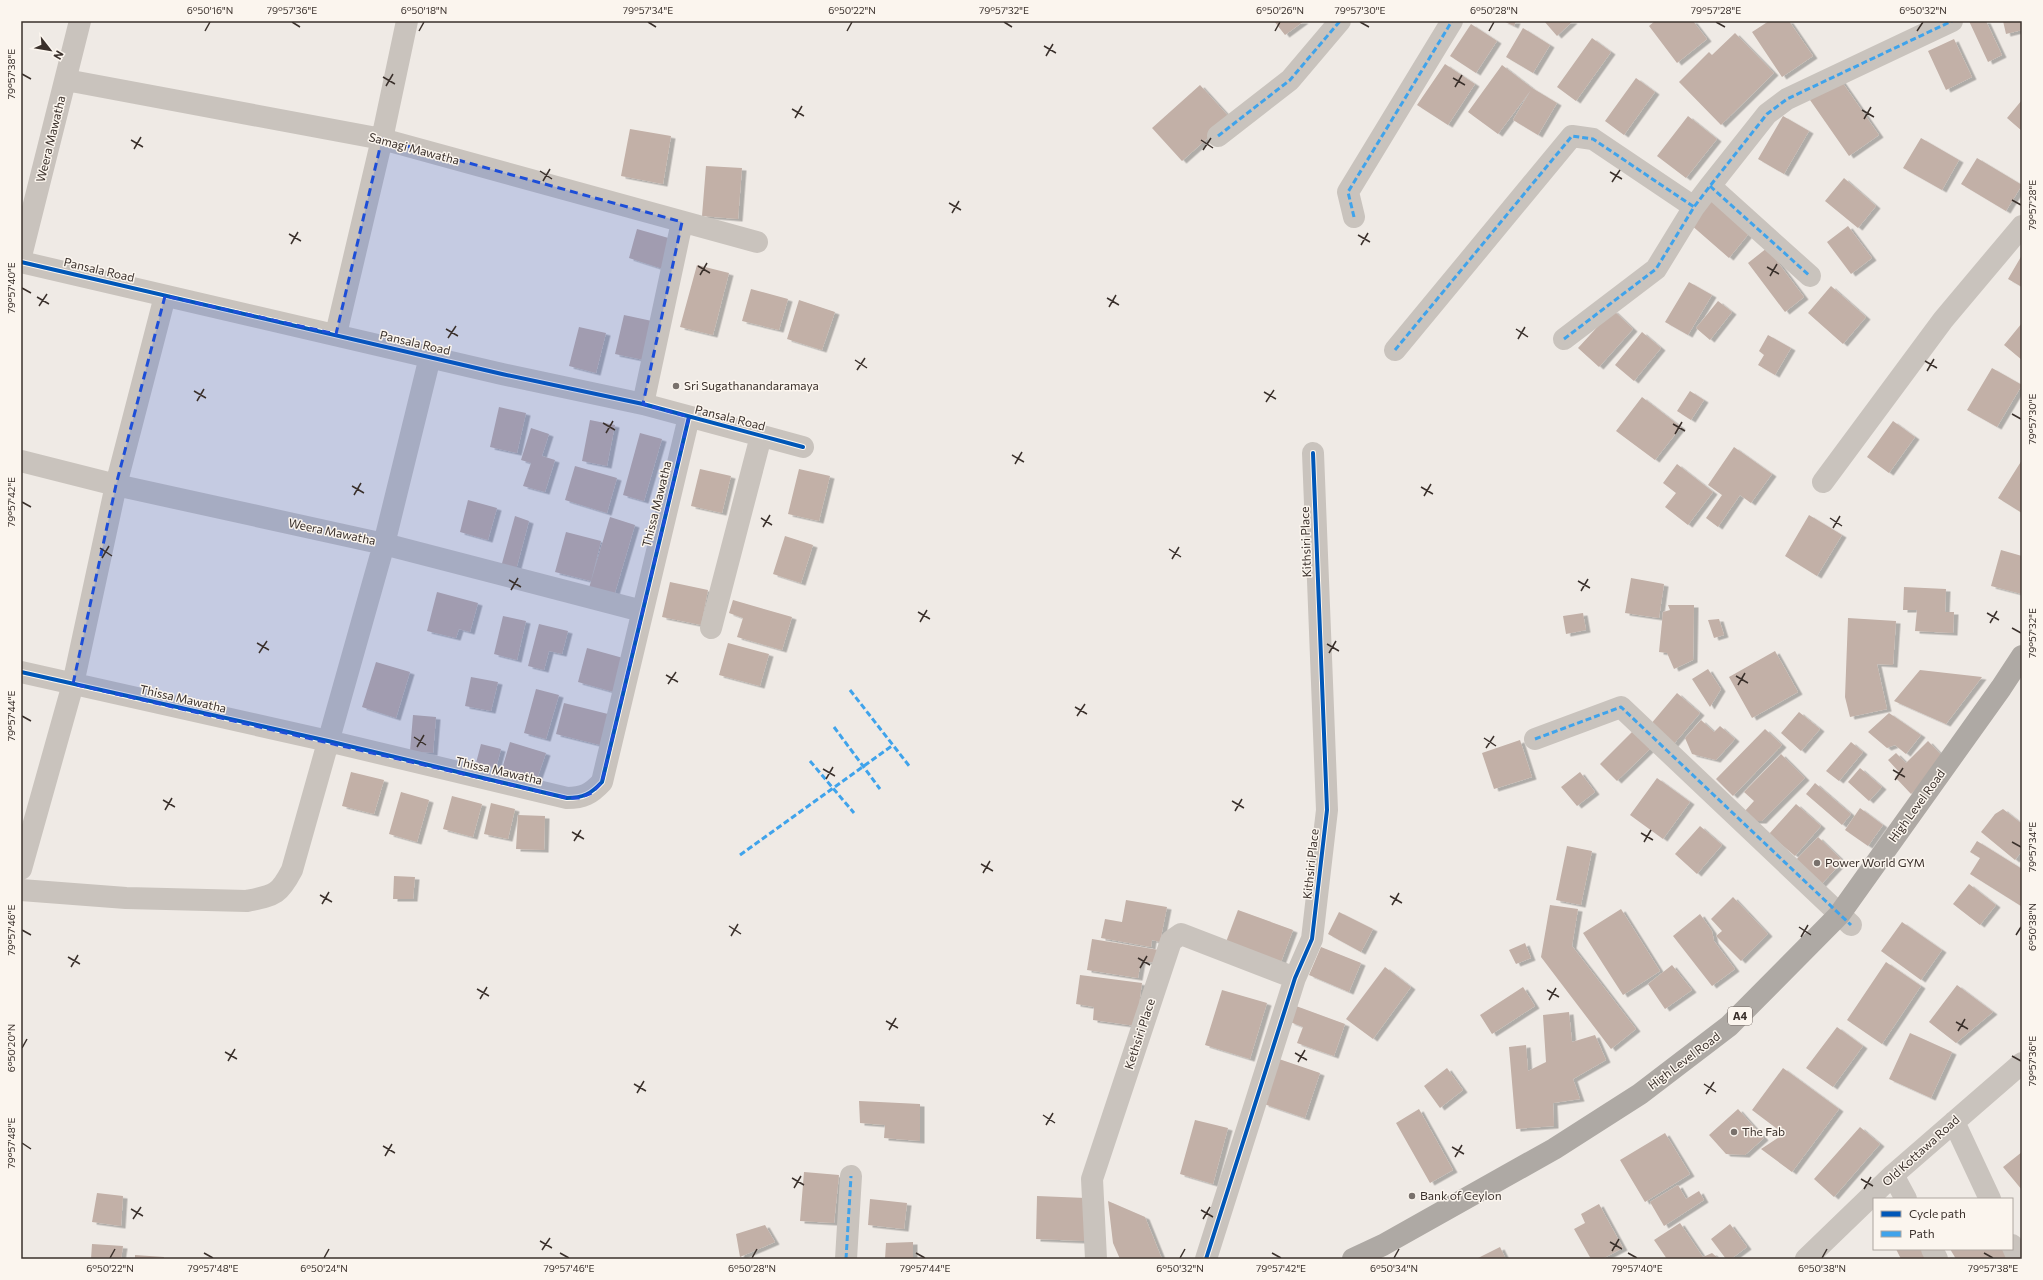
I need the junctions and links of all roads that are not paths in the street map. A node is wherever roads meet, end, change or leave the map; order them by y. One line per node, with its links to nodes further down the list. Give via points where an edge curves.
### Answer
1 (80, 21): 6 (street, Weera Mawatha)
2 (407, 21): 8 (street)
3 (1340, 21): 7 (street, via 1290,80)
4 (1452, 21): 11 (street, via 1348,192)
5 (1952, 21): 9 (street, via 1788,98 1767,114)
6 (66, 80): 8 (street, Samagi Mawatha); 15 (street, Weera Mawatha)
7 (1218, 136)
8 (382, 139): 12 (street, Samagi Mawatha); 19 (street)
9 (1710, 186): 10 (street); 17 (street)
10 (1694, 207): 20 (street, via 1656,269); 21 (street, via 1593,139 1572,136)
11 (1354, 217)
12 (682, 222): 14 (street, Samagi Mawatha); 23 (street)
13 (2022, 226): 29 (street, via 1943,320)
14 (757, 242)
15 (21, 256)
16 (21, 262): 18 (street, Pansala Road)
17 (1810, 276)
18 (165, 296): 19 (street, Pansala Road); 30 (street)
19 (336, 334): 22 (street, Pansala Road)
20 (1564, 339)
21 (1395, 350)
22 (430, 357): 23 (street, Pansala Road); 31 (street)
23 (643, 404): 24 (street, Pansala Road)
24 (688, 418): 25 (street, Pansala Road); 32 (street, Thissa Mawatha)
25 (761, 436): 26 (street, Pansala Road); 33 (street)
26 (803, 446)
27 (1314, 453): 43 (street, Kithsiri Place, via 1327,810 1312,939)
28 (21, 461): 30 (street, Weera Mawatha)
29 (1823, 482)
30 (116, 486): 31 (street, Weera Mawatha); 36 (street)
31 (384, 544): 32 (street, Weera Mawatha); 39 (street)
32 (642, 611): 39 (street, Thissa Mawatha, via 602,782 592,793 578,798 567,798)
33 (711, 628)
34 (2022, 656): 42 (highway, High Level Road / A4)
35 (21, 672): 36 (street, Thissa Mawatha)
36 (73, 684): 39 (street, Thissa Mawatha); 40 (street)
37 (2022, 684): 42 (highway, High Level Road / A4)
38 (1535, 739): 42 (street, via 1621,707)
39 (328, 741): 41 (street, via 292,870 282,889 266,897 247,901 149,899)
40 (21, 869)
41 (21, 890)
42 (1845, 920): 55 (highway, High Level Road / A4, via 1729,1026 1640,1094 1554,1149 1384,1245); 56 (highway, High Level Road / A4, via 1739,1038 1649,1106 1562,1162)
43 (1295, 978): 53 (street, Kethsiri Place, via 1181,934 1171,940 1092,1179); 54 (street, Kithsiri Place)
44 (2022, 1063): 45 (street, Old Kottawa Road)
45 (1954, 1122): 46 (street, Old Kottawa Road); 49 (street)
46 (1893, 1175): 48 (street); 57 (street, Old Kottawa Road)
47 (851, 1176): 52 (street)
48 (1905, 1198)
49 (1990, 1198)
50 (2013, 1247): 59 (street)
51 (1932, 1250): 58 (street)
52 (846, 1259)
53 (1096, 1259)
54 (1206, 1259)
55 (1353, 1259)
56 (1388, 1259)
57 (1806, 1259)
58 (1937, 1259)
59 (2018, 1259)

